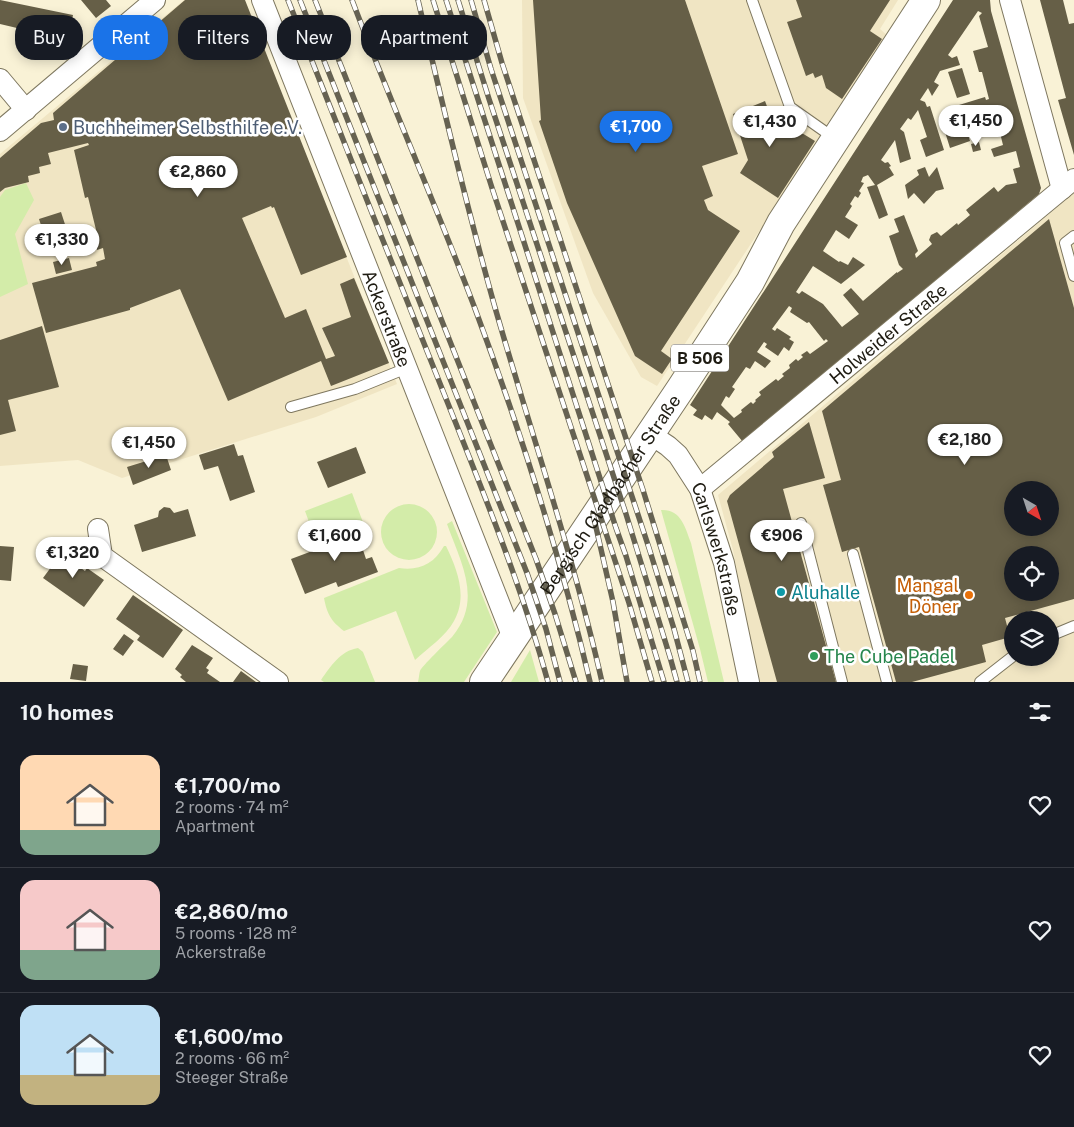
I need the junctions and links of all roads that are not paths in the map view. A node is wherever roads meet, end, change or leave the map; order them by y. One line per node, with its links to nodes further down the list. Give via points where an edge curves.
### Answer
1 (155, 0): 7 (street)
2 (262, 0): 13 (street, Ackerstraße)
3 (752, 0): 9 (lane, via 790,107)
4 (926, 0): 9 (main road, Bergisch Gladbacher Straße / B 506)
5 (1010, 0): 10 (street)
6 (0, 79): 7 (street)
7 (26, 110): 8 (street)
8 (0, 131)
9 (835, 138): 15 (main road, Bergisch Gladbacher Straße / B 506, via 781,223 750,282)
10 (1068, 184): 16 (street, Holweider Straße)
11 (1074, 236): 12 (lane, via 1065,244)
12 (1074, 276)
13 (407, 368): 14 (lane, via 355,389); 22 (street, Ackerstraße)
14 (291, 407)
15 (650, 434): 16 (street, Carlswerkstraße, via 678,455); 22 (main road, Bergisch Gladbacher Straße / B 506)
16 (700, 489): 26 (street, Carlswerkstraße, via 724,563)
17 (800, 523): 27 (lane)
18 (98, 529): 24 (street, via 102,556)
19 (853, 554): 28 (lane)
20 (1074, 626): 21 (lane)
21 (1059, 632)
22 (513, 638): 25 (main road, Bergisch Gladbacher Straße / B 506)
23 (1004, 663): 29 (lane)
24 (278, 682)
25 (484, 682)
26 (749, 682)
27 (842, 682)
28 (887, 682)
29 (980, 682)

